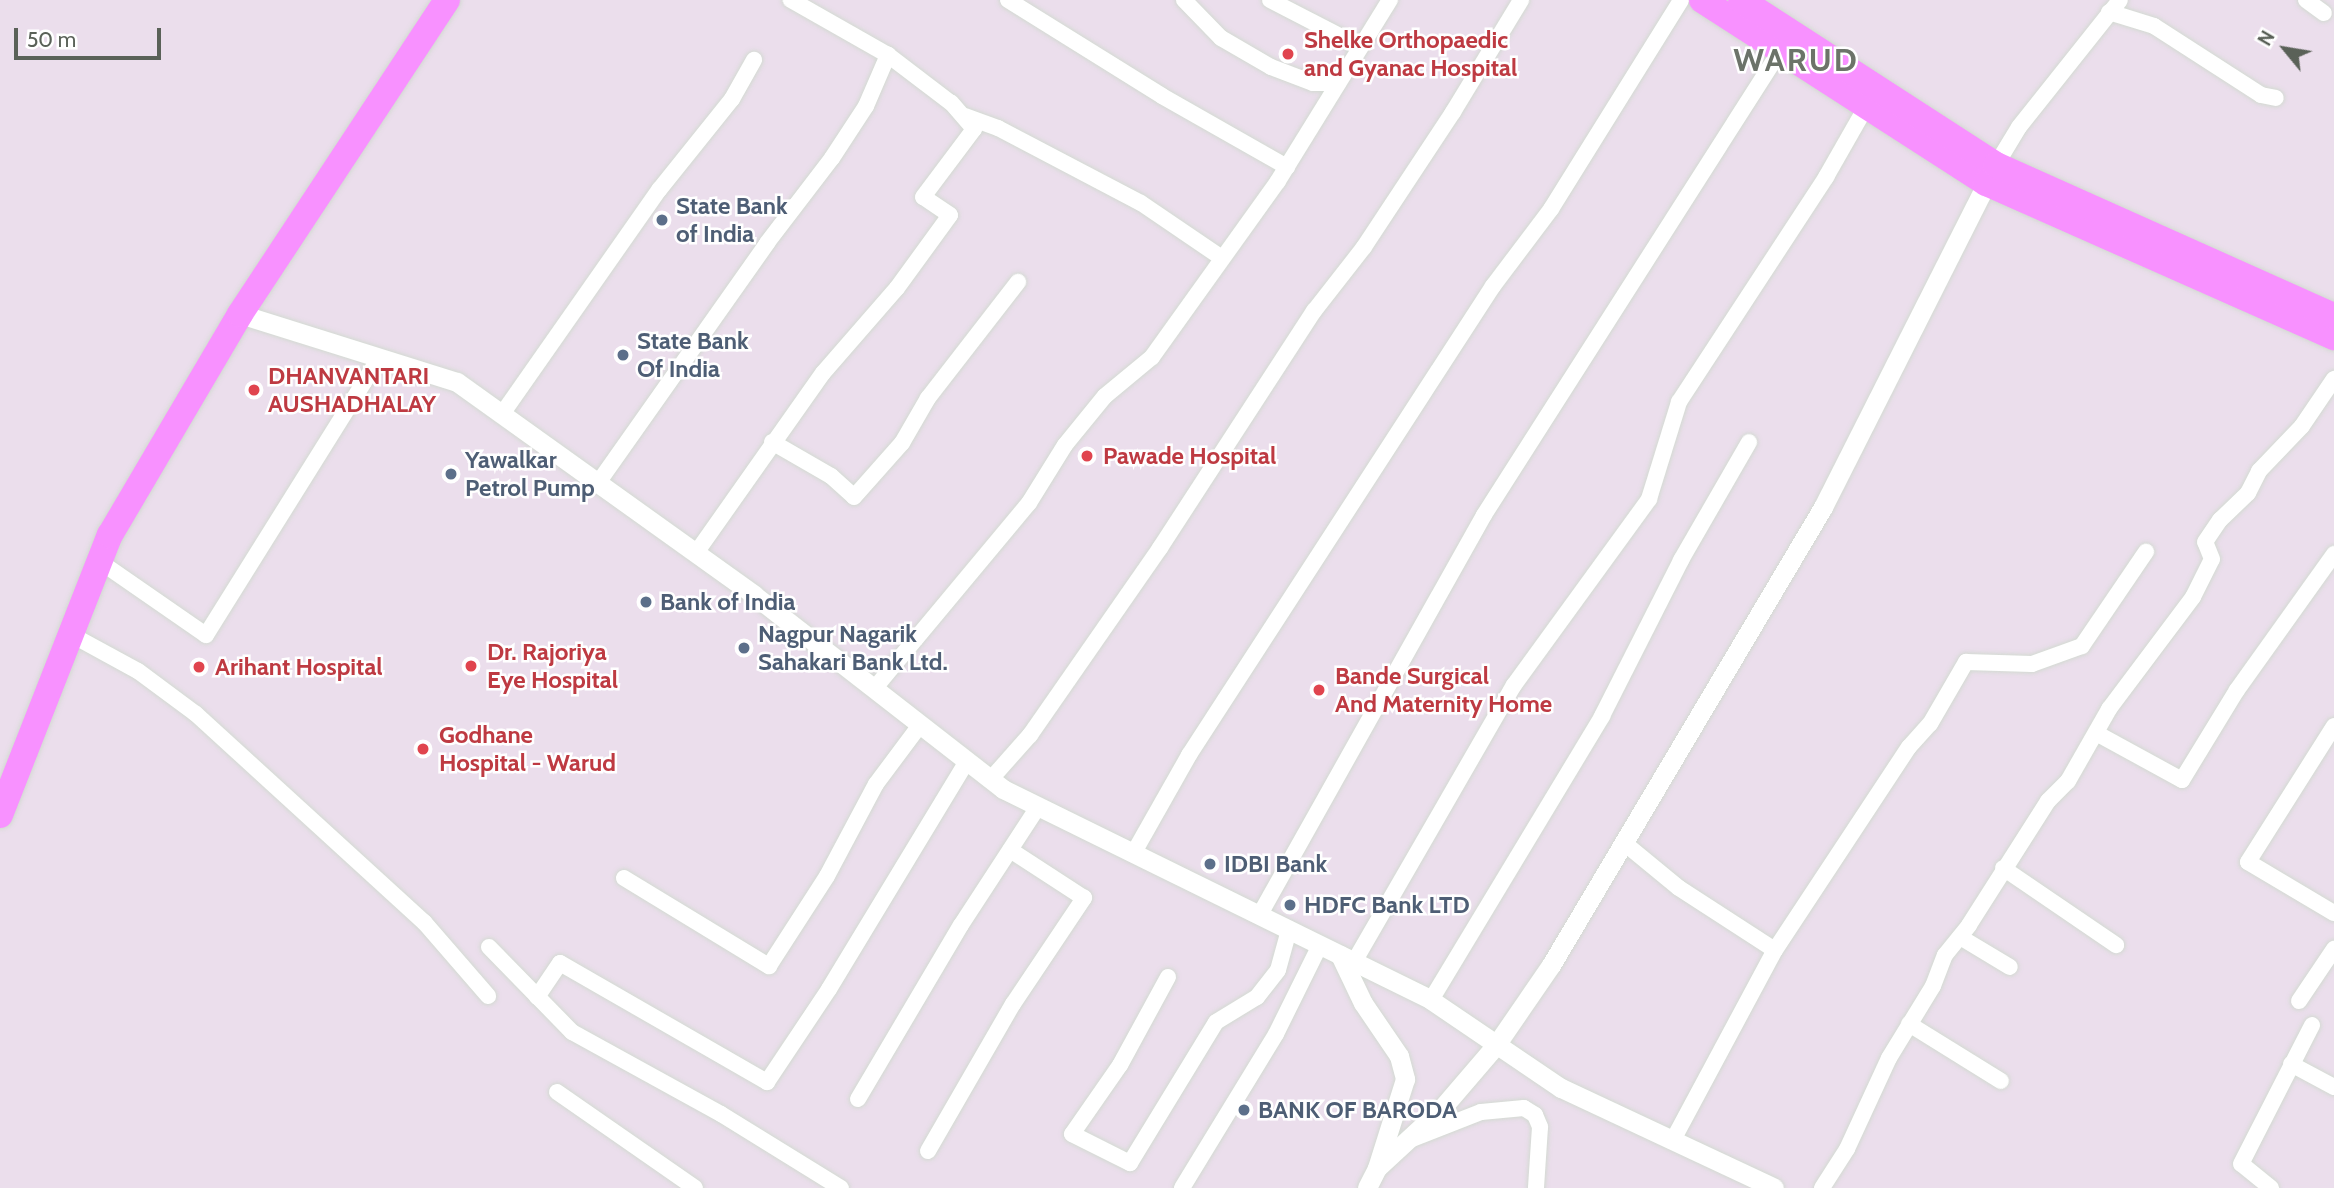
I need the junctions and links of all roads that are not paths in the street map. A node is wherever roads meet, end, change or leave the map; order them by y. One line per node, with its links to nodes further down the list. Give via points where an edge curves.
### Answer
1 (447, 0): 26 (highway)
2 (791, 0): 16 (street)
3 (1009, 0): 22 (street)
4 (1184, 0): 18 (street, via 1221,38 1271,67 1313,83)
5 (1270, 0): 14 (street)
6 (1390, 0): 14 (street)
7 (1521, 0): 45 (street, via 1453,112 1364,247 1314,311 1160,548 1030,735)
8 (1681, 0): 50 (street, via 1551,209 1493,286 1189,755)
9 (1702, 0): 15 (highway)
10 (1741, 0): 23 (highway)
11 (2305, 0): 13 (street)
12 (2115, 6): 19 (street, via 2261,95); 23 (street, via 2019,127)
13 (2324, 13)
14 (1359, 46): 18 (street)
15 (1780, 51): 20 (highway); 54 (street, via 1485,515)
16 (888, 55): 21 (street); 34 (street, via 866,106 832,158)
17 (754, 60): 31 (street, via 732,99 659,190)
18 (1338, 83): 22 (street)
19 (2276, 98)
20 (1867, 104): 23 (highway); 62 (street, via 1826,177 1679,402 1649,499 1514,685)
21 (962, 115): 24 (street, via 998,128 1141,202); 32 (street, via 974,129 923,197 950,215)
22 (1287, 167): 24 (street)
23 (1991, 174): 27 (highway); 28 (highway); 48 (street, via 1823,507)
24 (1222, 258): 40 (street, via 1152,357 1104,396 1065,445 1029,503)
25 (1018, 282): 32 (street, via 928,398 902,443 854,497 831,476)
26 (240, 314): 29 (street); 38 (highway)
27 (2334, 316)
28 (2334, 337)
29 (379, 358): 31 (street, via 457,382); 38 (street, via 206,635)
30 (2334, 379): 43 (street, via 2302,426 2259,471 2248,493 2205,542 2212,559 2193,597 2153,647)
31 (502, 414): 34 (street)
32 (772, 442): 36 (street)
33 (1749, 442): 67 (street, via 1681,560 1602,716)
34 (598, 483): 36 (street)
35 (2146, 552): 61 (street, via 2082,646 2032,664 1966,662 1930,724 1909,747)
36 (696, 553): 40 (street)
37 (2334, 554): 43 (street, via 2236,690 2182,780)
38 (99, 561): 39 (highway)
39 (70, 634): 47 (highway); 65 (street, via 138,671 214,730 424,922)
40 (874, 689): 41 (street)
41 (920, 724): 44 (street); 52 (street, via 876,784 769,966)
42 (2334, 726): 53 (street, via 2248,862)
43 (2096, 733): 51 (street, via 2068,781)
44 (967, 761): 45 (street); 66 (street, via 767,1082 560,963)
45 (990, 780): 46 (street)
46 (1038, 807): 49 (street); 50 (street)
47 (0, 815)
48 (1623, 842): 61 (street, via 1679,888); 71 (street, via 1552,965)
49 (1010, 850): 76 (street); 79 (street, via 1084,898 1013,1004)
50 (1133, 854): 54 (street)
51 (2003, 867): 56 (street); 58 (street)
52 (624, 878)
53 (2334, 913)
54 (1259, 915): 55 (street)
55 (1289, 930): 57 (street); 64 (street, via 1278,970 1257,998 1216,1021 1130,1163 1072,1134 1120,1065)
56 (1960, 937): 63 (street); 69 (street, via 1945,955 1933,986)
57 (1320, 945): 62 (street); 83 (street, via 1276,1034)
58 (2116, 945)
59 (489, 947): 66 (street)
60 (2334, 949): 68 (street)
61 (1774, 950): 77 (street)
62 (1347, 959): 67 (street); 80 (street, via 1363,1003 1399,1056 1405,1079)
63 (2010, 967)
64 (1168, 978)
65 (488, 996)
66 (537, 997): 82 (street, via 572,1032 721,1114)
67 (1431, 1000): 71 (street)
68 (2299, 1001)
69 (1909, 1024): 73 (street); 87 (street)
70 (2312, 1025): 72 (street)
71 (1496, 1045): 77 (street, via 1561,1087); 78 (street, via 1442,1108)
72 (2291, 1064): 74 (street); 88 (street, via 2241,1164)
73 (2001, 1081)
74 (2334, 1087)
75 (557, 1092): 81 (street)
76 (859, 1099)
77 (1673, 1140): 86 (street)
78 (1406, 1141): 80 (street); 85 (street, via 1481,1112 1524,1108 1535,1115 1540,1127)
79 (928, 1151)
80 (1377, 1167): 84 (street)
81 (695, 1188)
82 (841, 1188)
83 (1182, 1188)
84 (1367, 1188)
85 (1536, 1188)
86 (1774, 1188)
87 (1822, 1188)
88 (2271, 1188)

